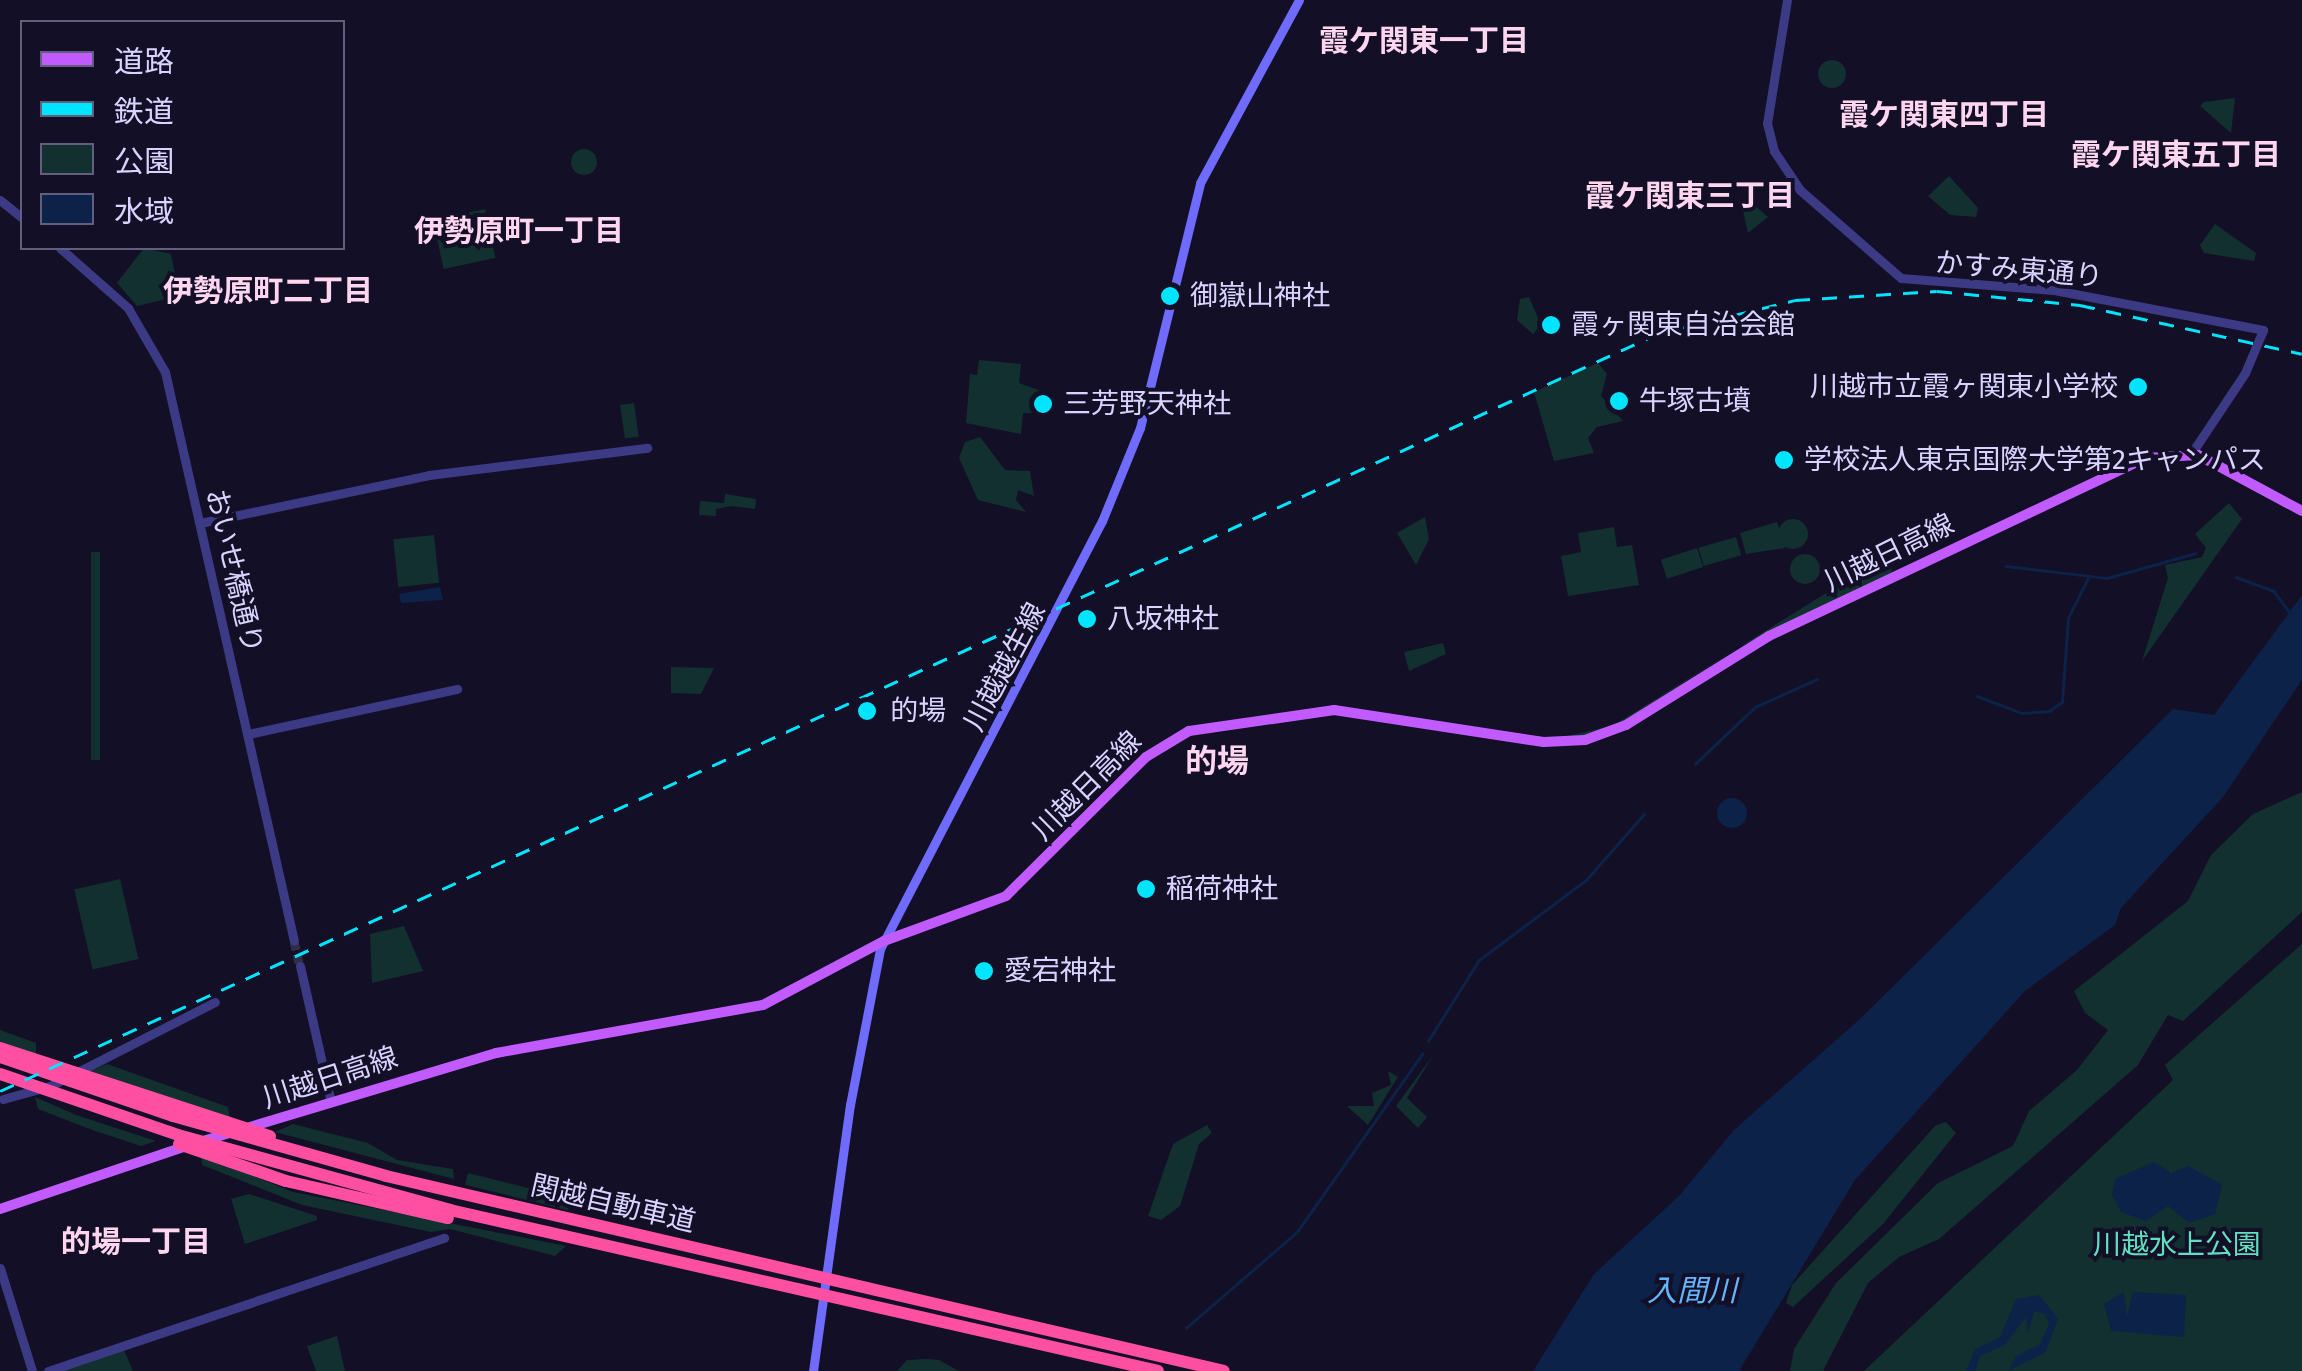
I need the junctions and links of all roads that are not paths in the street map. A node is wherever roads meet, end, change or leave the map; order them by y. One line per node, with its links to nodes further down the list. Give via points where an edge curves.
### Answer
1 (1299, 0): 13 (main road, 川越越生線, via 1200,183 1140,428 1102,521)
2 (1787, 0): 7 (street, かすみ東通り, via 1767,124 1774,151 1800,190 1901,278 2054,290 2262,330 2245,373)
3 (0, 200): 4 (street)
4 (20, 216)
5 (62, 250): 9 (street, おいせ橋通り, via 117,296 153,344)
6 (647, 448): 9 (street, via 428,476)
7 (2191, 454): 8 (main road); 13 (main road, 川越日高線, via 2145,458 2115,470 1769,636 1593,738 1544,742 1316,710 1179,734 1146,757 1006,896)
8 (2302, 511)
9 (200, 523): 11 (street, おいせ橋通り)
10 (457, 688): 11 (street)
11 (248, 734): 12 (street, おいせ橋通り)
12 (294, 941)
13 (884, 941): 21 (main road, 川越日高線, via 748,1010 496,1052); 30 (main road, 川越越生線, via 850,1105)
14 (300, 966): 21 (street)
15 (215, 1002): 20 (street, via 50,1086)
16 (0, 1048): 18 (highway)
17 (0, 1057): 18 (highway, 関越自動車道)
18 (24, 1061): 22 (highway, via 84,1074); 22 (highway, 関越自動車道, via 67,1082)
19 (0, 1074): 23 (highway, 関越自動車道)
20 (3, 1099)
21 (330, 1102): 24 (main road, 川越日高線)
22 (255, 1136): 32 (highway, 関越自動車道, via 572,1222)
23 (172, 1137): 26 (highway, 関越自動車道); 26 (highway, via 336,1194)
24 (0, 1209)
25 (444, 1238): 29 (street)
26 (569, 1238): 31 (highway, 関越自動車道)
27 (0, 1268): 28 (street)
28 (32, 1371)
29 (48, 1371)
30 (813, 1371)
31 (1158, 1371)
32 (1224, 1371)

